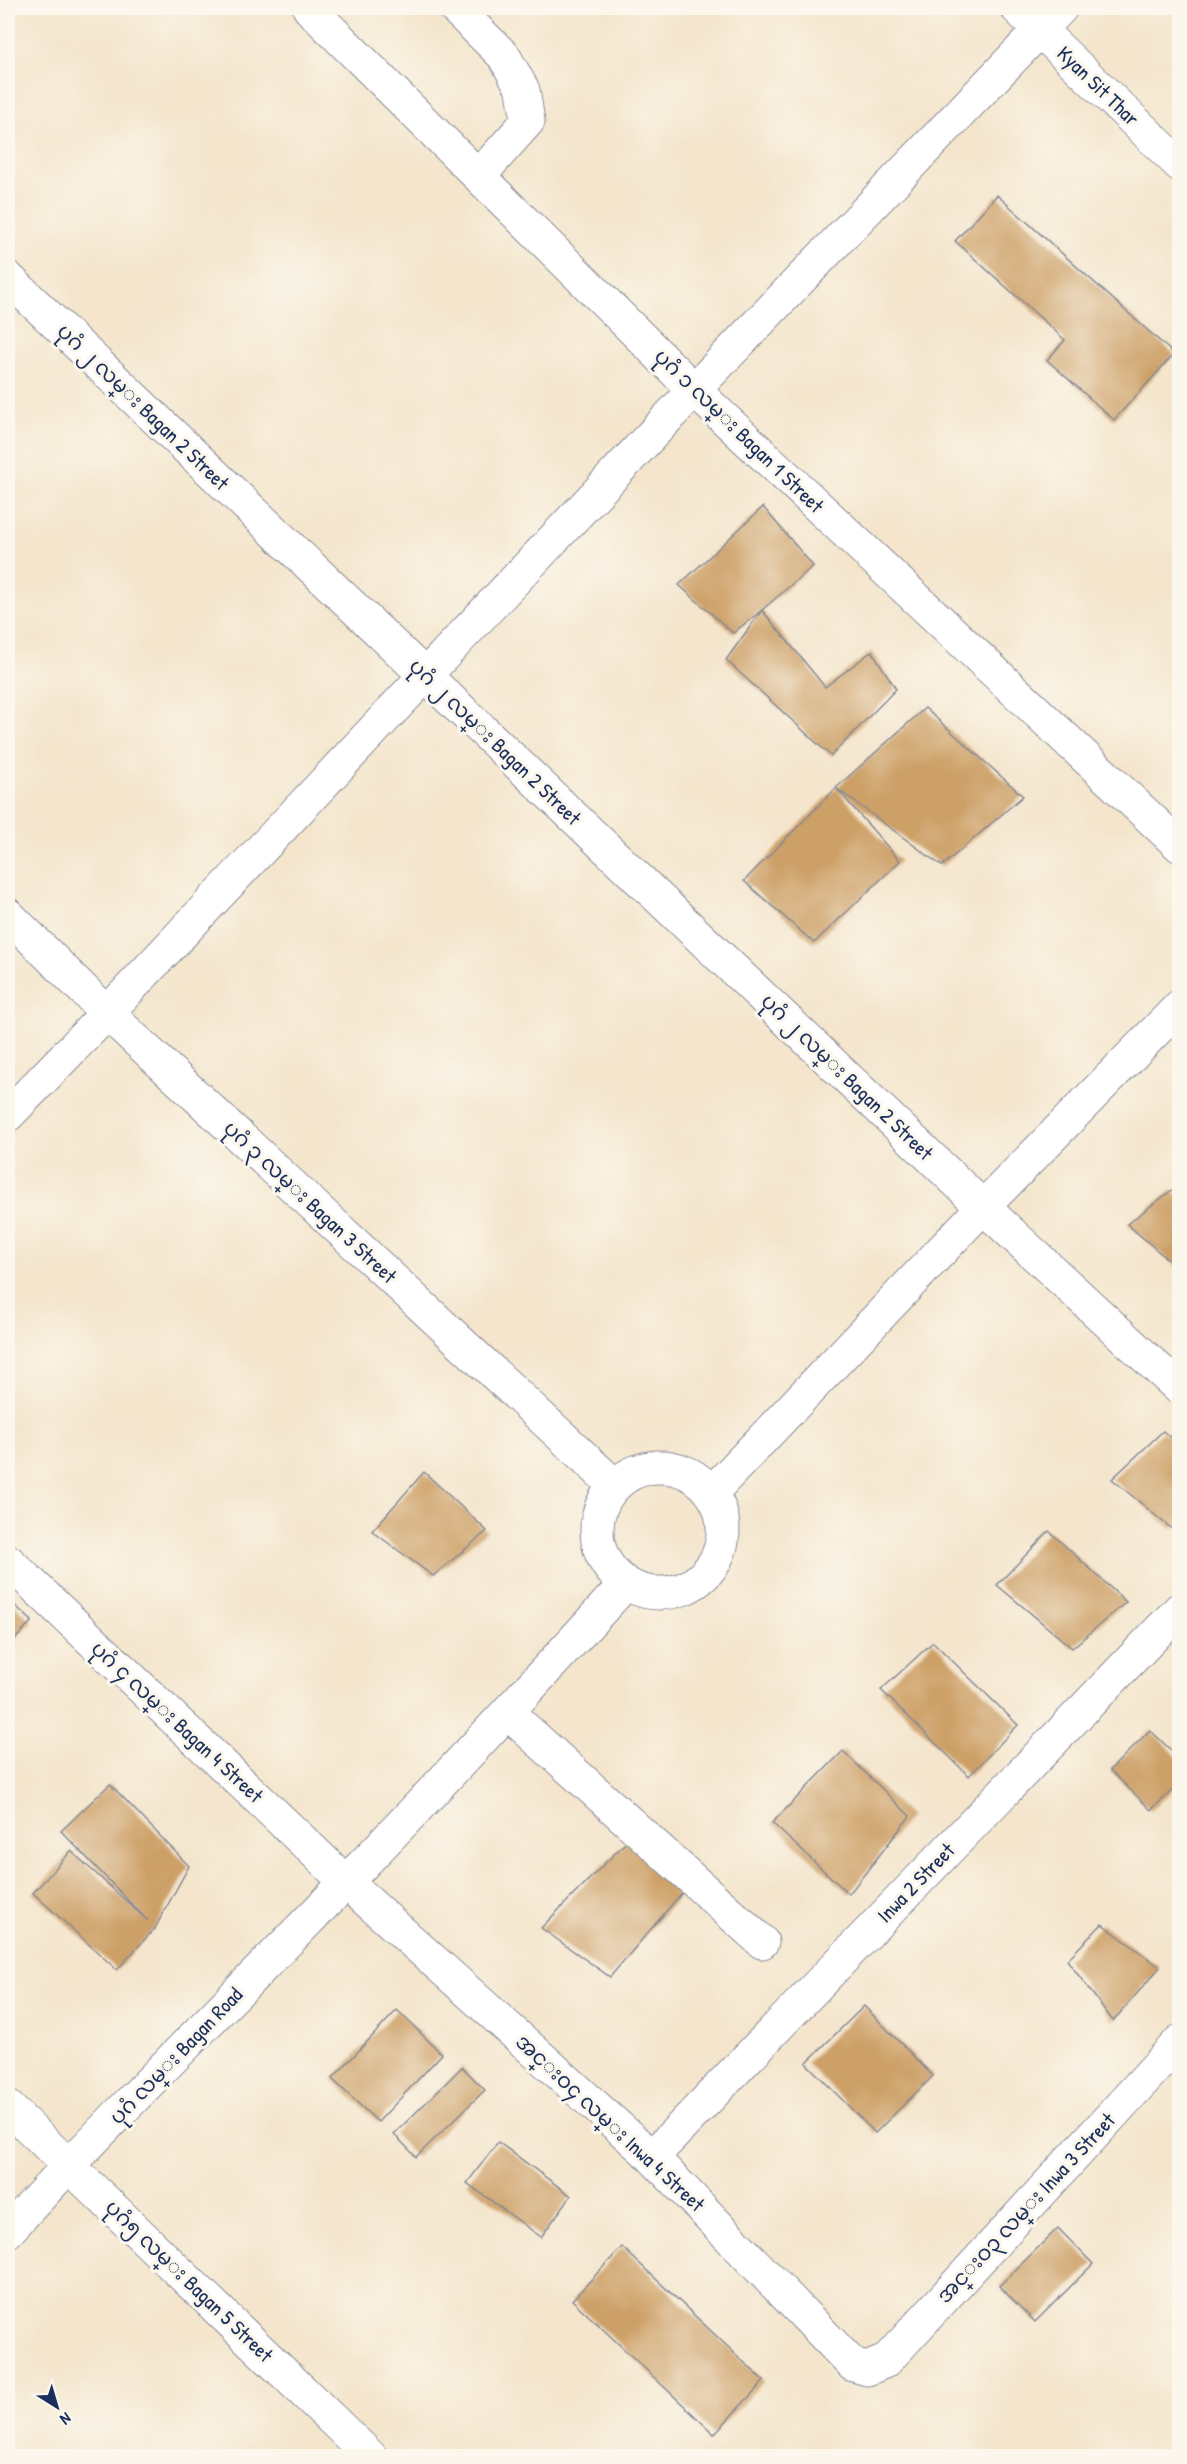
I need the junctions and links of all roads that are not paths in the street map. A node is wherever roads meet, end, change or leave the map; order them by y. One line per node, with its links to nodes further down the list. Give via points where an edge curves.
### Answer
1 (309, 8): 5 (street, ပုဂံ ၁ လမ္း Bagan 1 Street)
2 (455, 8): 5 (street, via 504,56 523,90 528,121)
3 (1039, 15): 4 (street, Kyan Sit Thar); 7 (street)
4 (1179, 165)
5 (479, 176): 7 (street, ပုဂံ ၁ လမ္း Bagan 1 Street)
6 (8, 278): 8 (street, ပုဂံ ၂ လမ္း Bagan 2 Street)
7 (694, 390): 8 (street); 9 (street, ပုဂံ ၁ လမ္း Bagan 1 Street)
8 (426, 676): 12 (street); 14 (street, ပုဂံ ၂ လမ္း Bagan 2 Street)
9 (1179, 846)
10 (8, 915): 12 (street, ပုဂံ ၃ လမ္း Bagan 3 Street)
11 (1179, 1006): 14 (street)
12 (107, 1013): 13 (street); 16 (street, ပုဂံ ၃ လမ္း Bagan 3 Street)
13 (8, 1115)
14 (983, 1206): 15 (street, ပုဂံ ၂ လမ္း Bagan 2 Street); 17 (street)
15 (1179, 1389)
16 (615, 1485): 17 (street, via 632,1473 654,1467 676,1468 696,1478); 19 (street, via 602,1504 596,1525 598,1547 608,1566)
17 (711, 1493): 19 (street, via 720,1512 723,1534 717,1556 705,1574 689,1586 668,1593 646,1592)
18 (8, 1561): 22 (street, ပုဂံ ၄ လမ္း Bagan 4 Street)
19 (626, 1583): 21 (street, ပုဂံ လမ္း Bagan Road)
20 (1179, 1609): 26 (street, Inwa 2 Street)
21 (508, 1713): 22 (street, ပုဂံ လမ္း Bagan Road); 23 (street)
22 (346, 1882): 26 (street, အင္းဝ၄ လမ္း Inwa 4 Street); 27 (street, ပုဂံ လမ္း Bagan Road)
23 (762, 1942)
24 (1179, 2041): 29 (street, အင္းဝ၃ လမ္း Inwa 3 Street, via 886,2361)
25 (8, 2107): 27 (street, ပုဂံ၅ လမ္း Bagan 5 Street)
26 (652, 2157): 29 (street, အင္းဝ၄ လမ္း Inwa 4 Street, via 853,2365)
27 (68, 2165): 28 (street, ပုဂံ လမ္း Bagan Road); 30 (street, ပုဂံ၅ လမ္း Bagan 5 Street)
28 (8, 2231)
29 (867, 2369)
30 (370, 2457)

